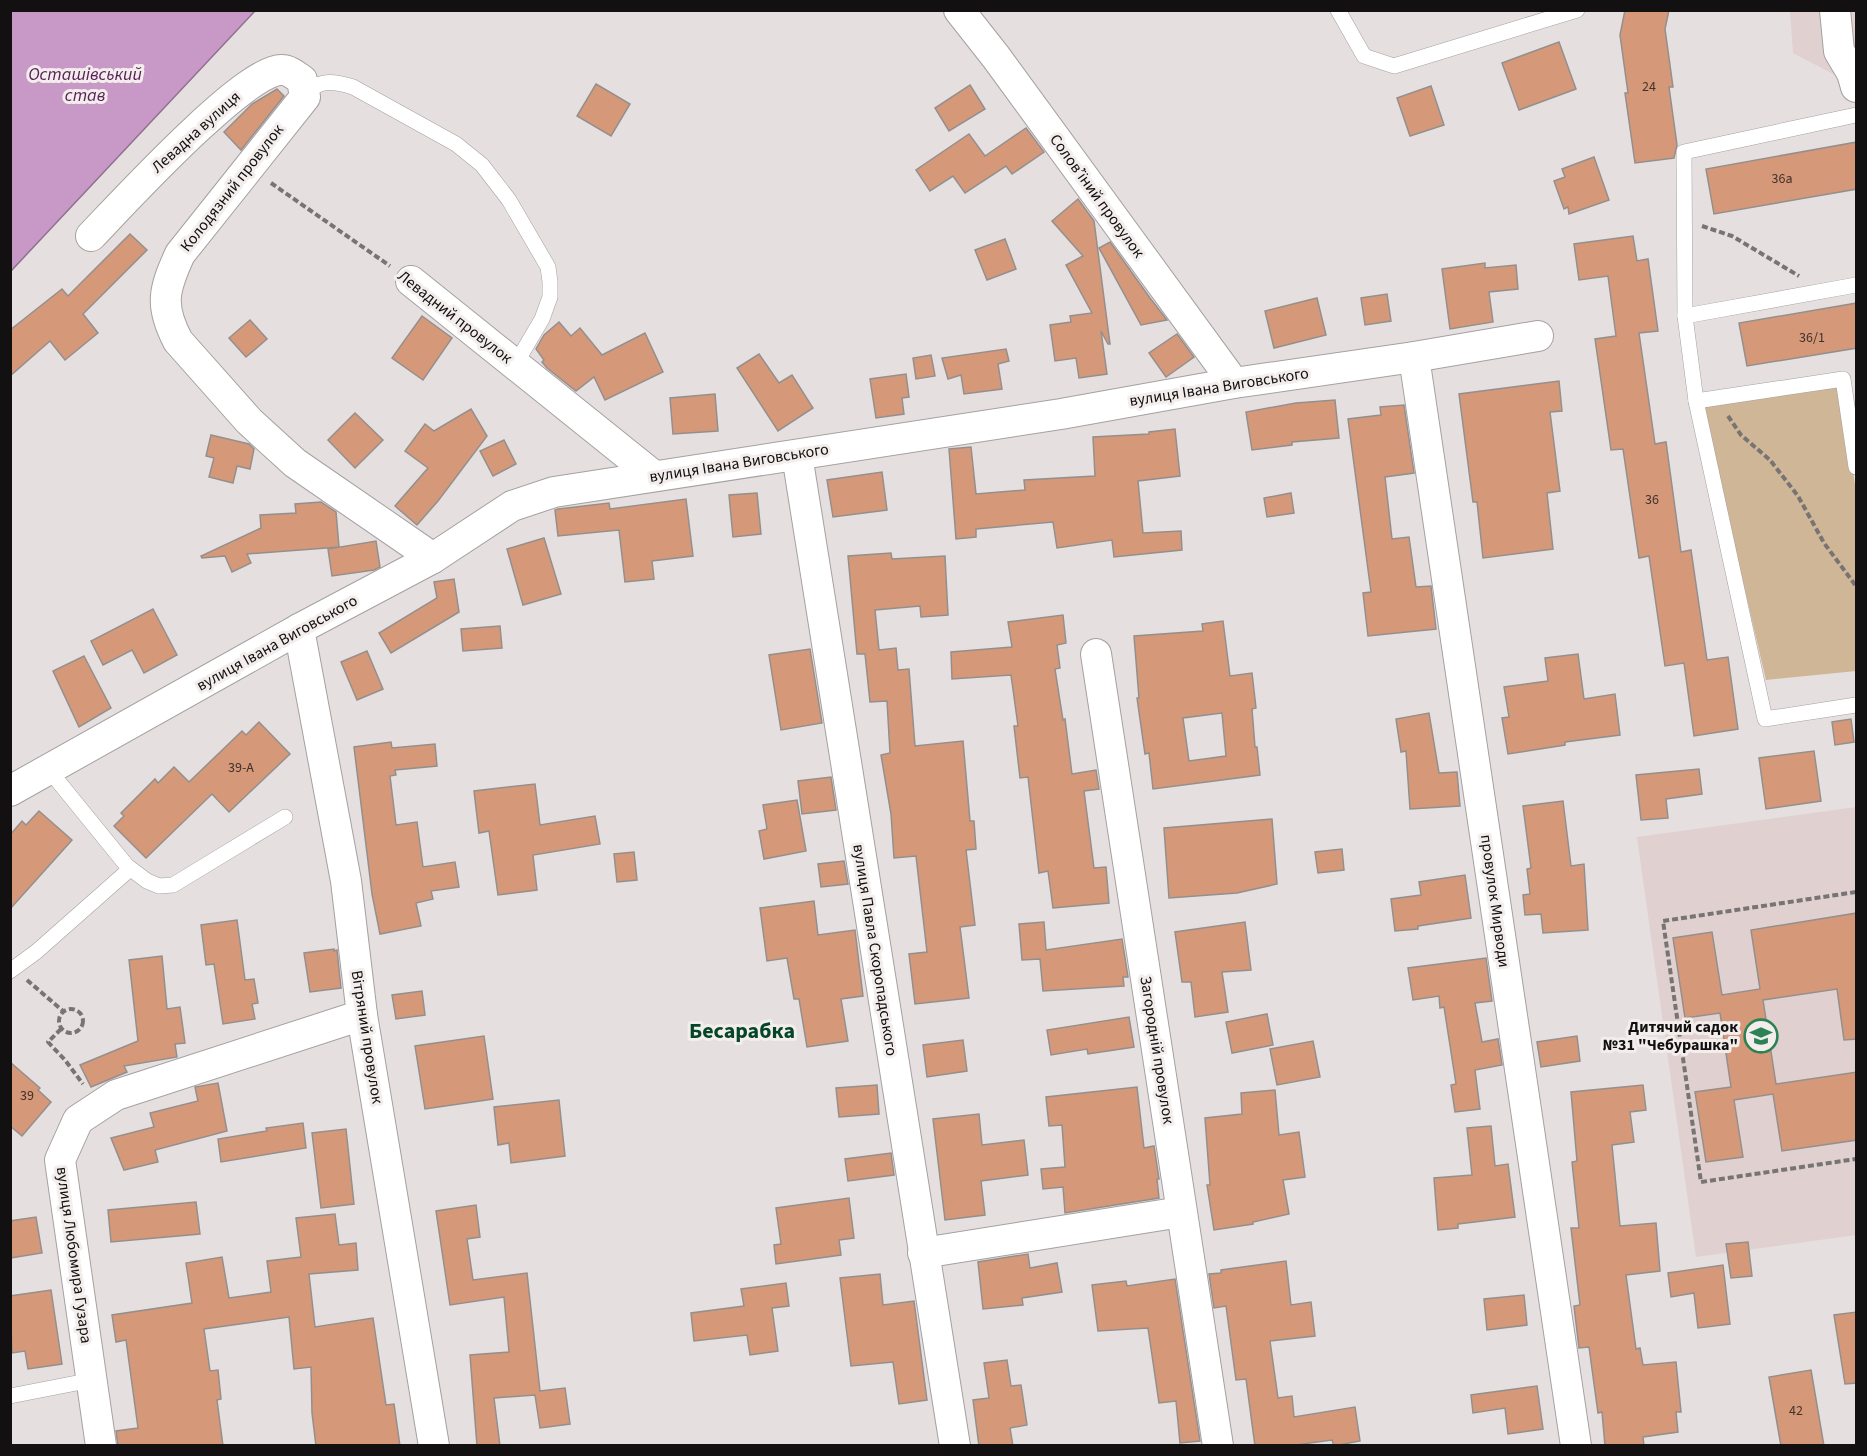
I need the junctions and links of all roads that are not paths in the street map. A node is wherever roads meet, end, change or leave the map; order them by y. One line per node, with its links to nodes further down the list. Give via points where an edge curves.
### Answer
1 (959, 10): 15 (street, Соловʼїний провулок)
2 (1338, 10): 3 (lane, via 1364,56 1395,66)
3 (1577, 10)
4 (1835, 10): 5 (street, via 1839,51)
5 (1857, 87)
6 (305, 97): 8 (street, Левадна вулиця, via 302,80 281,70 250,84 153,170); 14 (lane, via 310,89 326,82 353,87 456,144 482,165 509,200 548,267 550,297); 20 (street, Колодязний провулок, via 180,254 167,283 165,305 171,327 178,341 249,422 295,463)
7 (1857, 115): 11 (lane, via 1684,152)
8 (91, 236)
9 (411, 281): 14 (street, Левадний провулок)
10 (1857, 285): 11 (lane)
11 (1685, 316): 16 (lane)
12 (1538, 336): 13 (street, вулиця Івана Виговського)
13 (1414, 357): 15 (street, вулиця Івана Виговського); 38 (street, провулок Мирводи)
14 (515, 365): 19 (street, Левадний провулок)
15 (1234, 383): 17 (street, вулиця Івана Виговського)
16 (1696, 401): 18 (lane, via 1843,380); 23 (lane, via 1766,719)
17 (797, 455): 19 (street, вулиця Івана Виговського); 31 (street, вулиця Павла Скоропадського)
18 (1857, 467)
19 (654, 476): 20 (street, вулиця Івана Виговського, via 554,492 512,506)
20 (433, 558): 21 (street, вулиця Івана Виговського)
21 (299, 629): 24 (street, вулиця Івана Виговського); 29 (street, Вітряний провулок, via 346,881)
22 (1096, 654): 30 (street, Загородній провулок)
23 (1857, 705)
24 (49, 771): 25 (street, вулиця Івана Виговського); 27 (lane)
25 (10, 791)
26 (285, 817): 27 (lane, via 173,885 159,886)
27 (130, 869): 28 (lane, via 36,952)
28 (17, 974)
29 (362, 1015): 32 (street, вулиця Любомира Гузара, via 116,1095 78,1120 60,1160); 35 (street, Вітряний провулок)
30 (1181, 1212): 31 (street); 37 (street, Загородній провулок)
31 (923, 1253): 36 (street, вулиця Павла Скоропадського)
32 (92, 1380): 33 (lane); 34 (street, вулиця Любомира Гузара)
33 (10, 1396)
34 (101, 1446)
35 (434, 1446)
36 (955, 1446)
37 (1218, 1446)
38 (1576, 1446)

